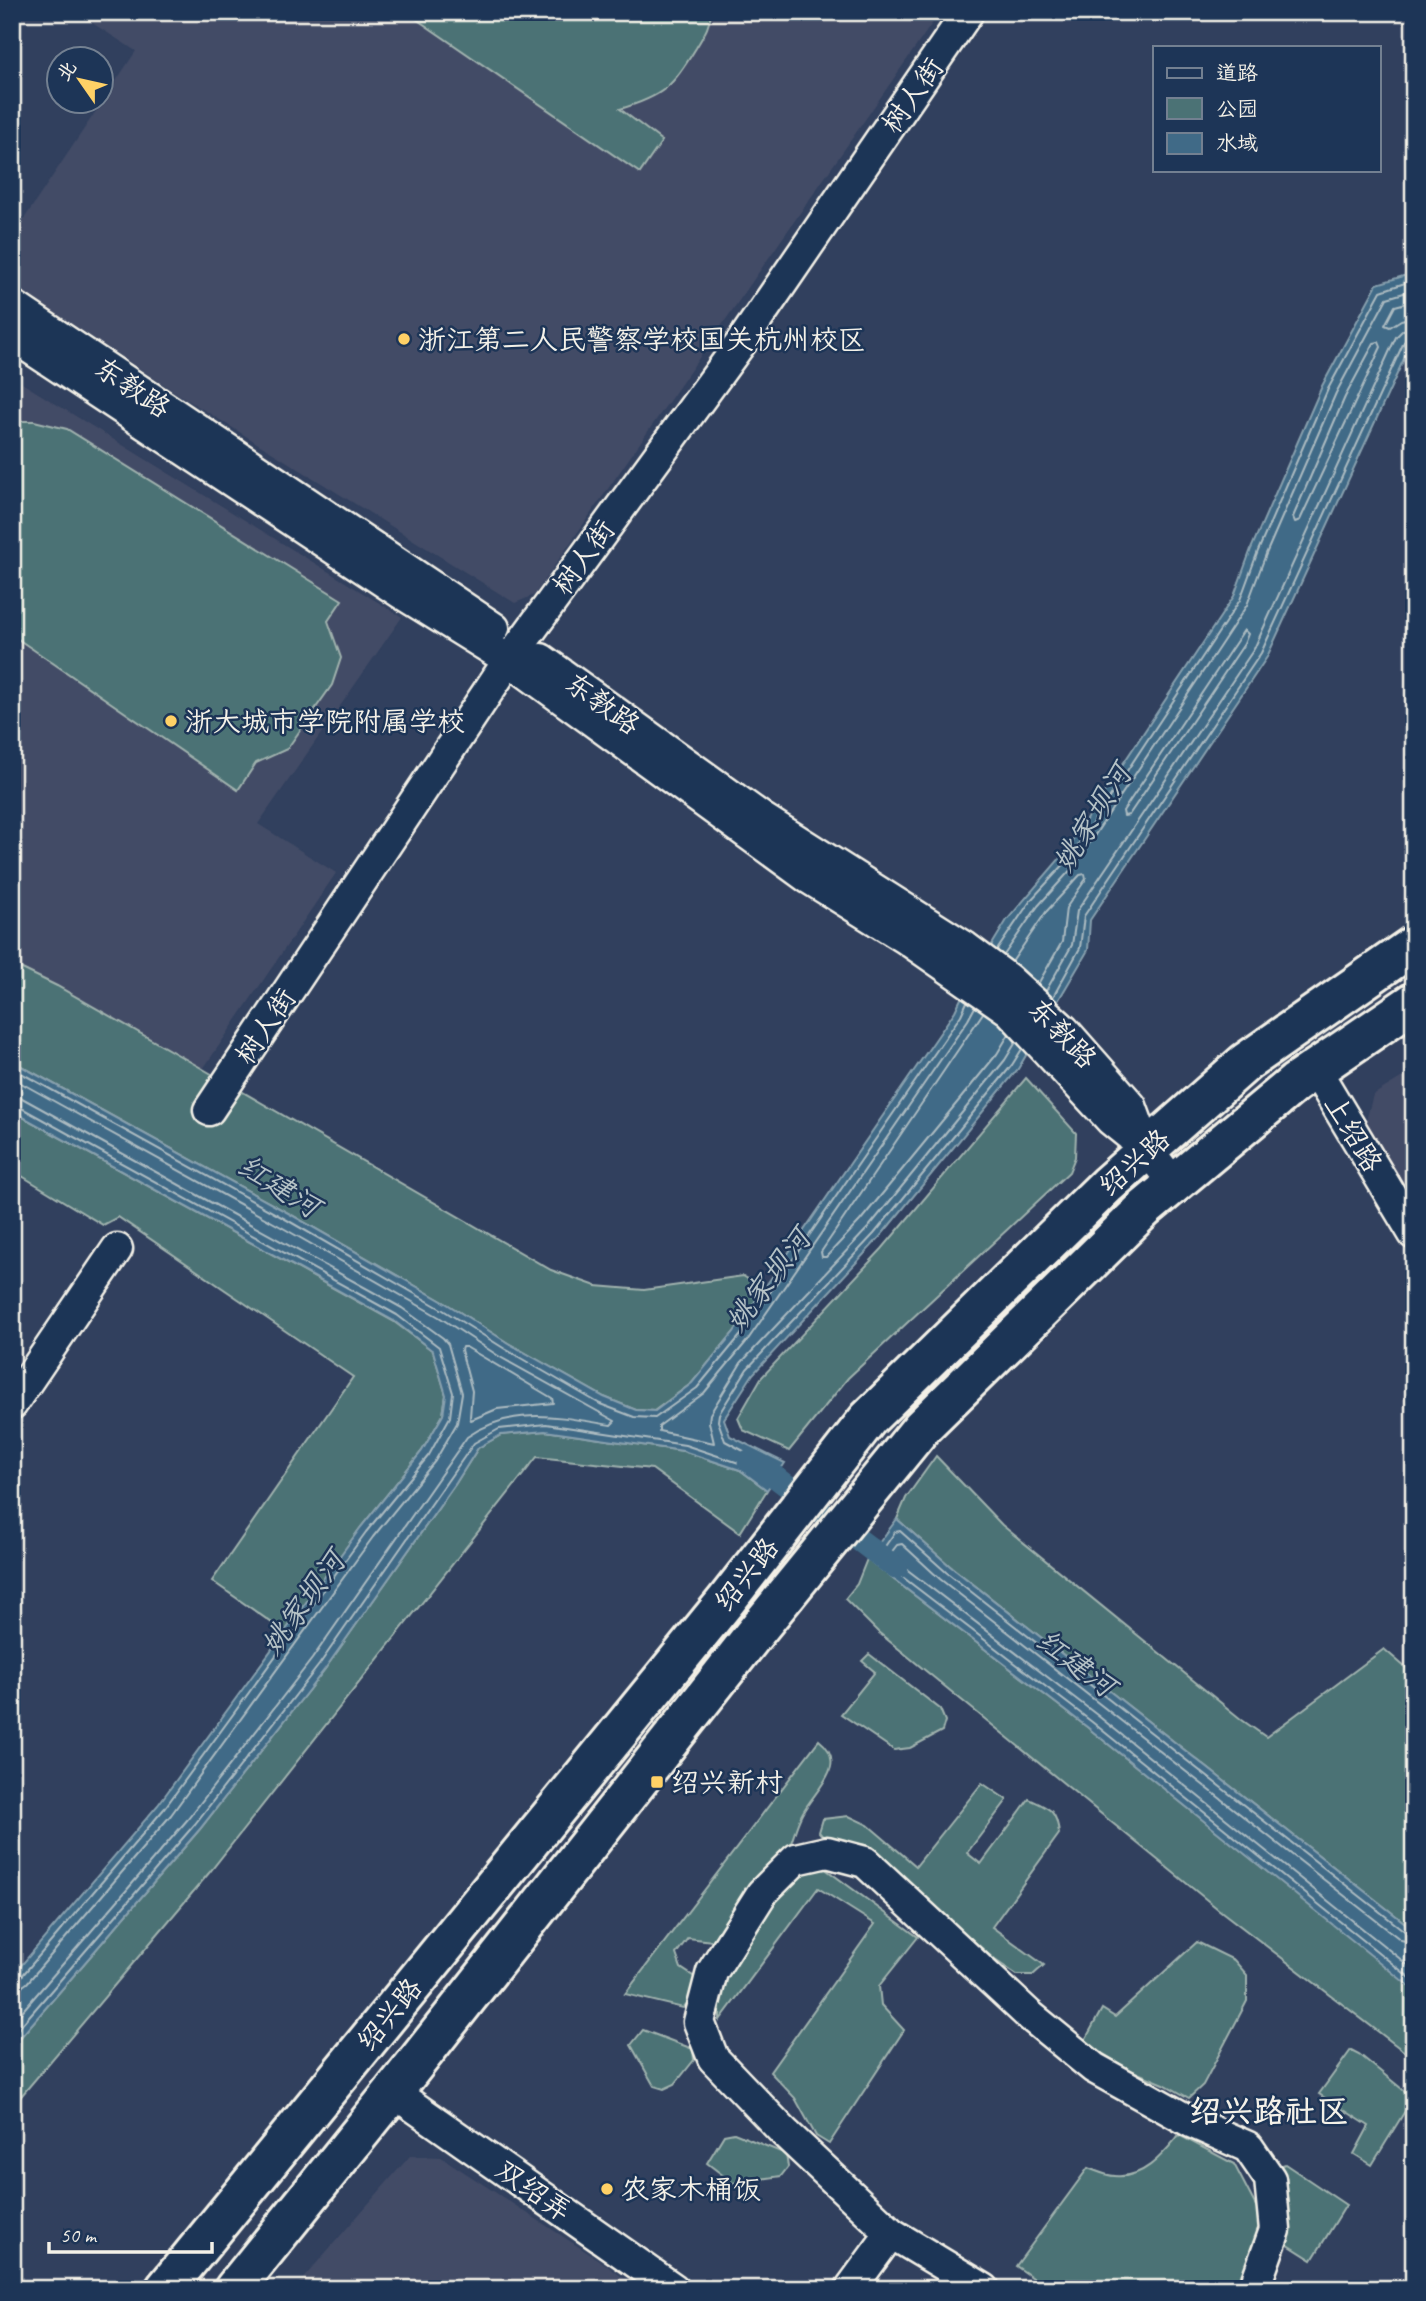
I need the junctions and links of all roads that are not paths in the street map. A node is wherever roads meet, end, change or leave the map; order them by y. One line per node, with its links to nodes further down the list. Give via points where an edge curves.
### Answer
1 (968, 12): 4 (street, 树人街, via 741,344)
2 (12, 305): 4 (street, 东教路)
3 (12, 336): 4 (street, 东教路, via 401,593)
4 (514, 652): 8 (street, 树人街); 9 (street, 东教路, via 762,818 913,929 1121,1113)
5 (1414, 946): 9 (main road, 绍兴路, via 1246,1062)
6 (1414, 1002): 7 (main road, 绍兴路)
7 (1315, 1069): 10 (main road, 绍兴路); 11 (street, 上绍路)
8 (209, 1110)
9 (1147, 1149): 10 (street, 东教路); 16 (main road, 绍兴路, via 868,1419 726,1601)
10 (1174, 1184): 14 (main road, 绍兴路, via 922,1427)
11 (1414, 1234)
12 (117, 1249): 13 (street)
13 (12, 1404)
14 (393, 2092): 17 (main road, 绍兴路); 18 (street, 双绍弄)
15 (891, 2233): 19 (street); 20 (street); 21 (street, via 713,2057 699,2022 712,1972 762,1893 796,1859 827,1852 865,1862 1028,2014 1094,2068 1191,2122 1248,2147 1270,2179 1275,2230)
16 (165, 2289)
17 (234, 2289)
18 (674, 2289)
19 (850, 2289)
20 (984, 2289)
21 (1252, 2289)

